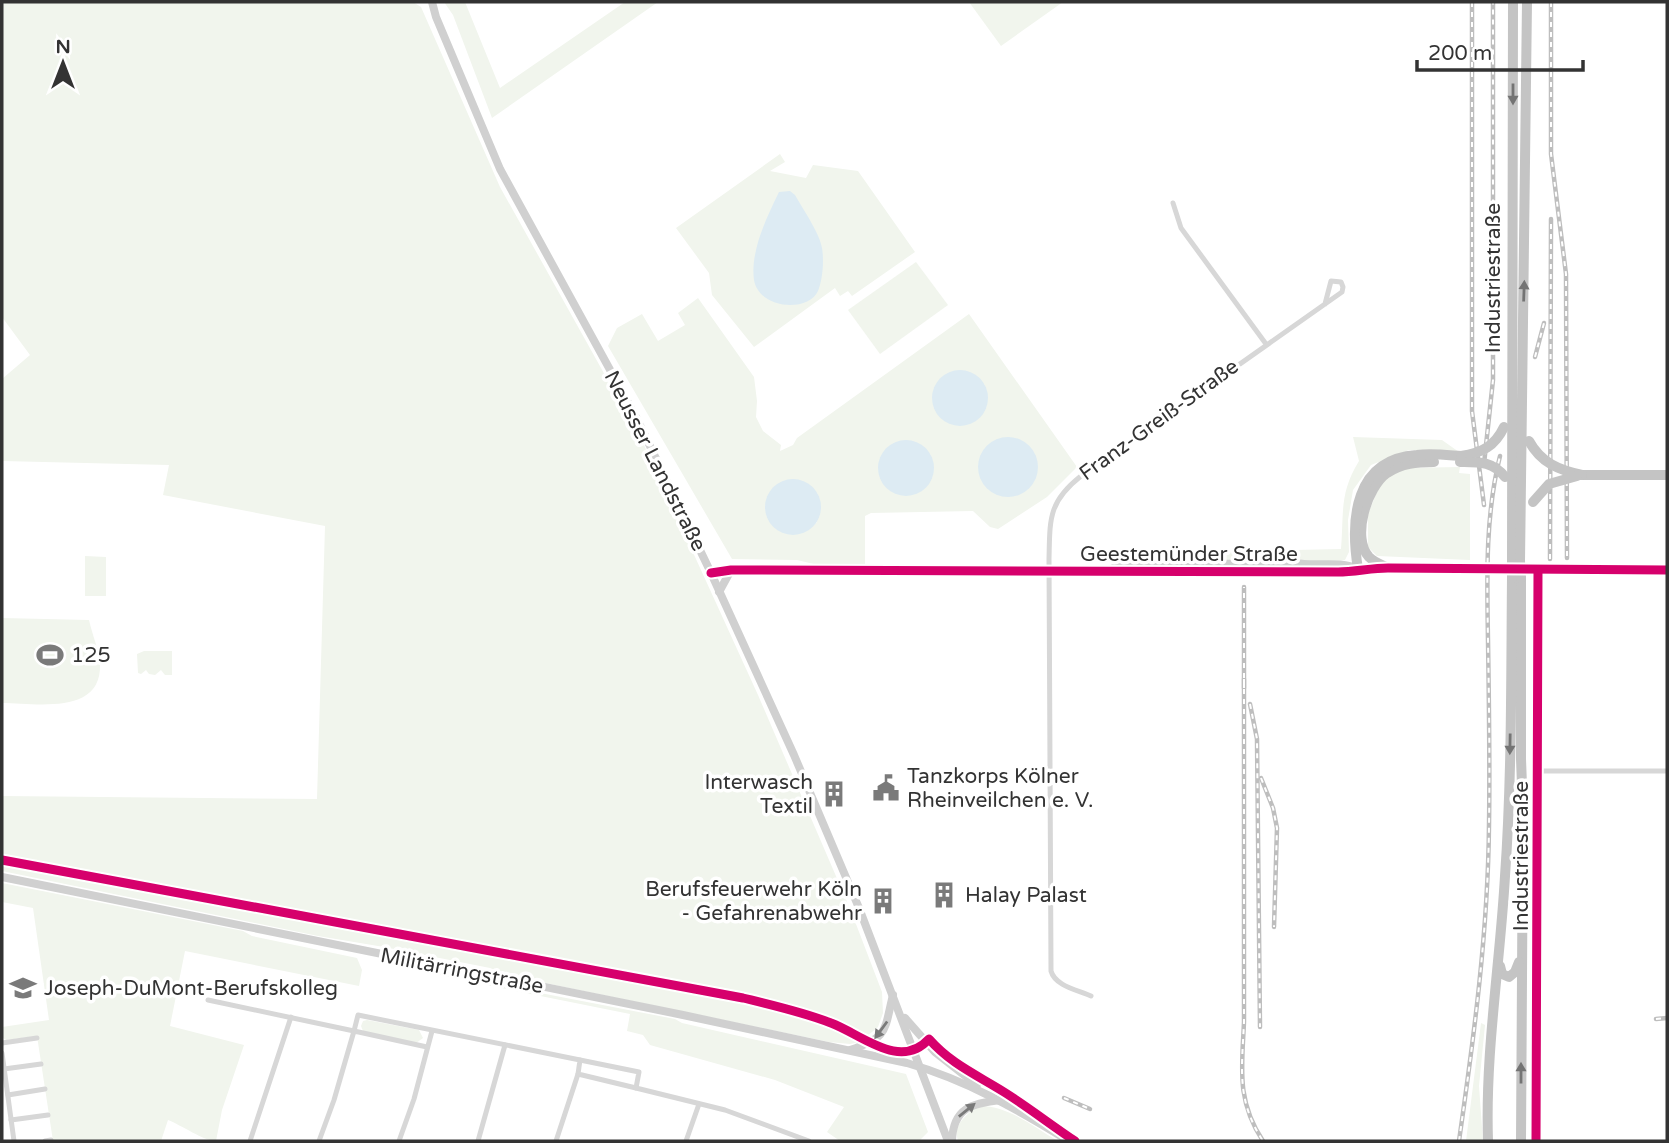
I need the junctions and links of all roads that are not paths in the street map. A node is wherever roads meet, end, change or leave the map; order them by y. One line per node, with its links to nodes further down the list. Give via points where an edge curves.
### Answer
1 (426, 2): 5 (main road, Neusser Landstraße)
2 (432, 2): 5 (main road, Neusser Landstraße)
3 (1513, 2): 8 (highway, Industriestraße, one-way to 8)
4 (1527, 2): 10 (highway, Industriestraße, one-way to 4)
5 (436, 18): 16 (main road, Neusser Landstraße, via 500,169 637,419)
6 (1173, 203): 9 (street, via 1181,228)
7 (1325, 304): 7 (street, Franz-Greiß-Straße, via 1342,292 1341,282 1331,281); 9 (street, Franz-Greiß-Straße)
8 (1512, 340): 11 (highway, bridge, via 1507,414 1499,439); 14 (highway, Industriestraße)
9 (1266, 344): 22 (street, Franz-Greiß-Straße, via 1067,487 1052,516)
10 (1521, 384): 12 (highway, bridge, via 1529,441 1553,467); 14 (highway, Industriestraße)
11 (1460, 459): 14 (highway, bridge, via 1499,468 1505,477); 15 (highway, via 1416,462 1386,474 1366,500); 18 (highway, via 1416,455 1398,459 1366,483 1356,513)
12 (1582, 475): 13 (highway); 14 (highway, bridge, via 1557,480 1542,491)
13 (1667, 475)
14 (1516, 533): 24 (highway, Industriestraße, bridge)
15 (1363, 545): 17 (highway, via 1368,556); 18 (highway)
16 (705, 561): 19 (main road); 23 (main road, Neusser Landstraße)
17 (1388, 568): 18 (main road, Geestemünder Straße); 20 (main road, Geestemünder Straße)
18 (1358, 569): 22 (main road, Geestemünder Straße)
19 (731, 570): 22 (main road, Geestemünder Straße); 23 (main road, Geestemünder Straße); 25 (main road)
20 (1538, 570): 21 (main road, Geestemünder Straße); 26 (main road, Industriestraße)
21 (1667, 570)
22 (1049, 571): 32 (street, Geestemünder Straße, via 1051,971 1057,981)
23 (710, 573): 25 (main road, Neusser Landstraße)
24 (1516, 578): 29 (highway, Industriestraße, one-way to 29, via 1510,803); 30 (highway, Industriestraße)
25 (719, 592): 31 (main road, Neusser Landstraße, via 842,867)
26 (1539, 771): 27 (street); 69 (main road, Industriestraße)
27 (1667, 771)
28 (2, 877): 42 (main road, Militärringstraße)
29 (1500, 944): 30 (highway, via 1500,969 1505,977 1515,972); 67 (highway, Industriestraße, via 1488,1052)
30 (1522, 948): 68 (highway, Industriestraße, one-way to 30)
31 (893, 995): 34 (main road, Neusser Landstraße); 42 (main road, one-way to 42, via 881,1034)
32 (1091, 996)
33 (208, 1000): 35 (street)
34 (900, 1012): 46 (main road, Neusser Landstraße); 52 (main road, via 935,1052)
35 (291, 1017): 36 (street); 58 (street)
36 (355, 1031): 37 (street, via 358,1015); 41 (street); 59 (street)
37 (432, 1031): 40 (street); 41 (street)
38 (37, 1038): 39 (street)
39 (2, 1043)
40 (505, 1045): 44 (street); 61 (street)
41 (427, 1046): 60 (street)
42 (850, 1050): 46 (main road, Militärringstraße)
43 (2, 1053): 47 (street)
44 (580, 1060): 48 (street); 49 (street, via 639,1072)
45 (41, 1064): 47 (street)
46 (921, 1067): 52 (main road, Militärringstraße); 65 (main road, Neusser Landstraße)
47 (4, 1069): 51 (street)
48 (578, 1074): 49 (street); 62 (street)
49 (636, 1088): 54 (street)
50 (45, 1089): 51 (street)
51 (8, 1095): 56 (street)
52 (991, 1095): 53 (main road)
53 (1001, 1100): 65 (main road, one-way to 53, via 966,1107); 66 (main road)
54 (699, 1104): 63 (street); 64 (street)
55 (48, 1115): 56 (street)
56 (11, 1120): 57 (street)
57 (14, 1141)
58 (250, 1141)
59 (319, 1141)
60 (399, 1141)
61 (478, 1141)
62 (556, 1141)
63 (686, 1141)
64 (808, 1141)
65 (950, 1141)
66 (1069, 1141)
67 (1488, 1141)
68 (1521, 1141)
69 (1536, 1141)

